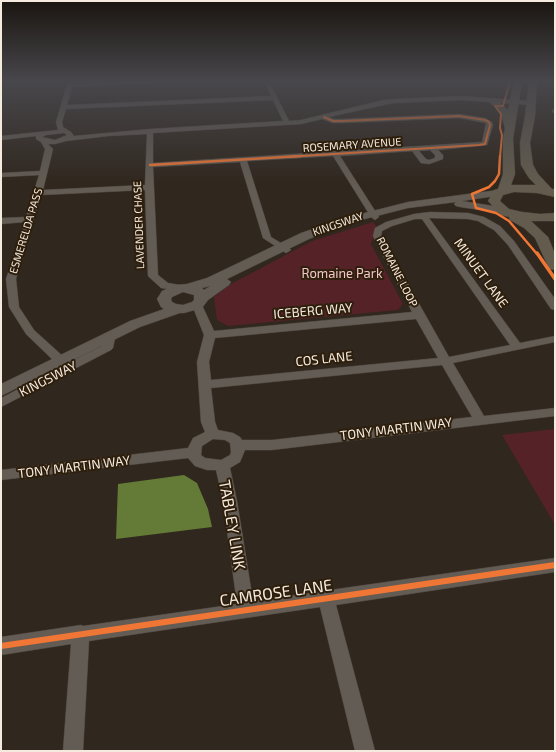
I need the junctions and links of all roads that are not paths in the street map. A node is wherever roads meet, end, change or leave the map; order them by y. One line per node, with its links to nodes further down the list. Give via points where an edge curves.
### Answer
1 (61, 116): 10 (street)
2 (283, 116): 11 (street)
3 (328, 116): 9 (street)
4 (457, 116): 9 (street, ROSEMARY AVENUE, via 342,121)
5 (460, 116): 18 (street, ROSEMARY AVENUE, via 489,122 485,144)
6 (506, 116): 12 (main road)
7 (512, 116): 12 (main road)
8 (530, 116): 28 (main road, via 525,143 527,165 533,176)
9 (324, 117): 11 (street)
10 (59, 122): 14 (street, via 53,129); 15 (street)
11 (287, 123): 13 (street)
12 (510, 128): 27 (main road, via 509,174)
13 (150, 131): 15 (street); 23 (street, LAVENDER CHASE)
14 (44, 133): 15 (street); 16 (street); 17 (street, via 38,138)
15 (64, 136): 17 (street); 20 (street, ESMERELDA PASS)
16 (2, 138): 17 (street)
17 (42, 141): 20 (street, via 49,149)
18 (433, 149): 19 (street, ROSEMARY AVENUE); 19 (street, via 439,155 439,159 429,162 424,161)
19 (415, 150): 21 (street, ROSEMARY AVENUE)
20 (48, 155): 24 (street, ESMERELDA PASS)
21 (336, 155): 22 (street, ROSEMARY AVENUE); 31 (street)
22 (243, 160): 23 (street, ROSEMARY AVENUE); 36 (street, via 268,238)
23 (150, 165): 26 (street, LAVENDER CHASE)
24 (43, 173): 25 (street); 29 (street, ESMERELDA PASS)
25 (1, 175)
26 (149, 187): 29 (street); 39 (street, LAVENDER CHASE, via 151,266 153,276)
27 (501, 191): 28 (main road, via 525,188); 30 (main road, via 494,201); 31 (main road, KINGSWAY, via 429,201)
28 (552, 192)
29 (38, 193): 34 (street, ESMERELDA PASS)
30 (504, 211): 31 (main road, KINGSWAY, via 475,205 442,204); 33 (main road, via 522,216); 37 (main road, via 534,229 541,237)
31 (374, 215): 36 (main road, KINGSWAY)
32 (424, 216): 42 (street, ROMAINE LOOP, via 468,216 481,219 497,228 511,243); 43 (street, ROMAINE LOOP, via 388,224 378,230 377,236); 47 (street, MINUET LANE)
33 (555, 217)
34 (29, 219): 35 (street); 38 (street, ESMERELDA PASS)
35 (1, 221)
36 (283, 249): 40 (main road, KINGSWAY, via 226,275); 41 (main road, KINGSWAY)
37 (555, 266)
38 (6, 280): 48 (street, ESMERELDA PASS, via 14,307 30,332)
39 (160, 283): 40 (street, LAVENDER CHASE); 41 (street, LAVENDER CHASE, via 160,288)
40 (185, 288): 41 (main road, KINGSWAY, via 171,291); 41 (main road, via 198,291)
41 (181, 303): 44 (street, via 204,323); 45 (main road, KINGSWAY); 48 (main road, KINGSWAY)
42 (555, 307)
43 (419, 316): 44 (street, ICEBERG WAY); 49 (street, ROMAINE LOOP)
44 (210, 335): 51 (street, via 203,362)
45 (109, 338): 48 (main road, KINGSWAY); 53 (street, KINGSWAY, via 107,348)
46 (555, 339): 47 (street)
47 (517, 346): 49 (street)
48 (59, 359): 50 (main road, KINGSWAY); 52 (main road, KINGSWAY)
49 (446, 361): 51 (street, COS LANE); 55 (street, ROMAINE LOOP)
50 (1, 384)
51 (204, 385): 56 (street, via 208,422)
52 (1, 391)
53 (1, 403)
54 (555, 412): 55 (street, TONY MARTIN WAY)
55 (480, 420): 57 (street, TONY MARTIN WAY, via 272,445)
56 (213, 434): 57 (street, via 228,436); 58 (street, via 198,441)
57 (238, 445): 59 (street, via 235,458)
58 (194, 452): 59 (street, via 200,462 207,465); 60 (street, TONY MARTIN WAY)
59 (222, 465): 63 (street, TABLEY LINK)
60 (1, 475)
61 (555, 565): 62 (street, CAMROSE LANE)
62 (326, 598): 63 (street, CAMROSE LANE); 67 (street)
63 (246, 610): 64 (street, CAMROSE LANE)
64 (81, 633): 65 (street, CAMROSE LANE); 66 (street)
65 (1, 646)
66 (73, 751)
67 (365, 751)

